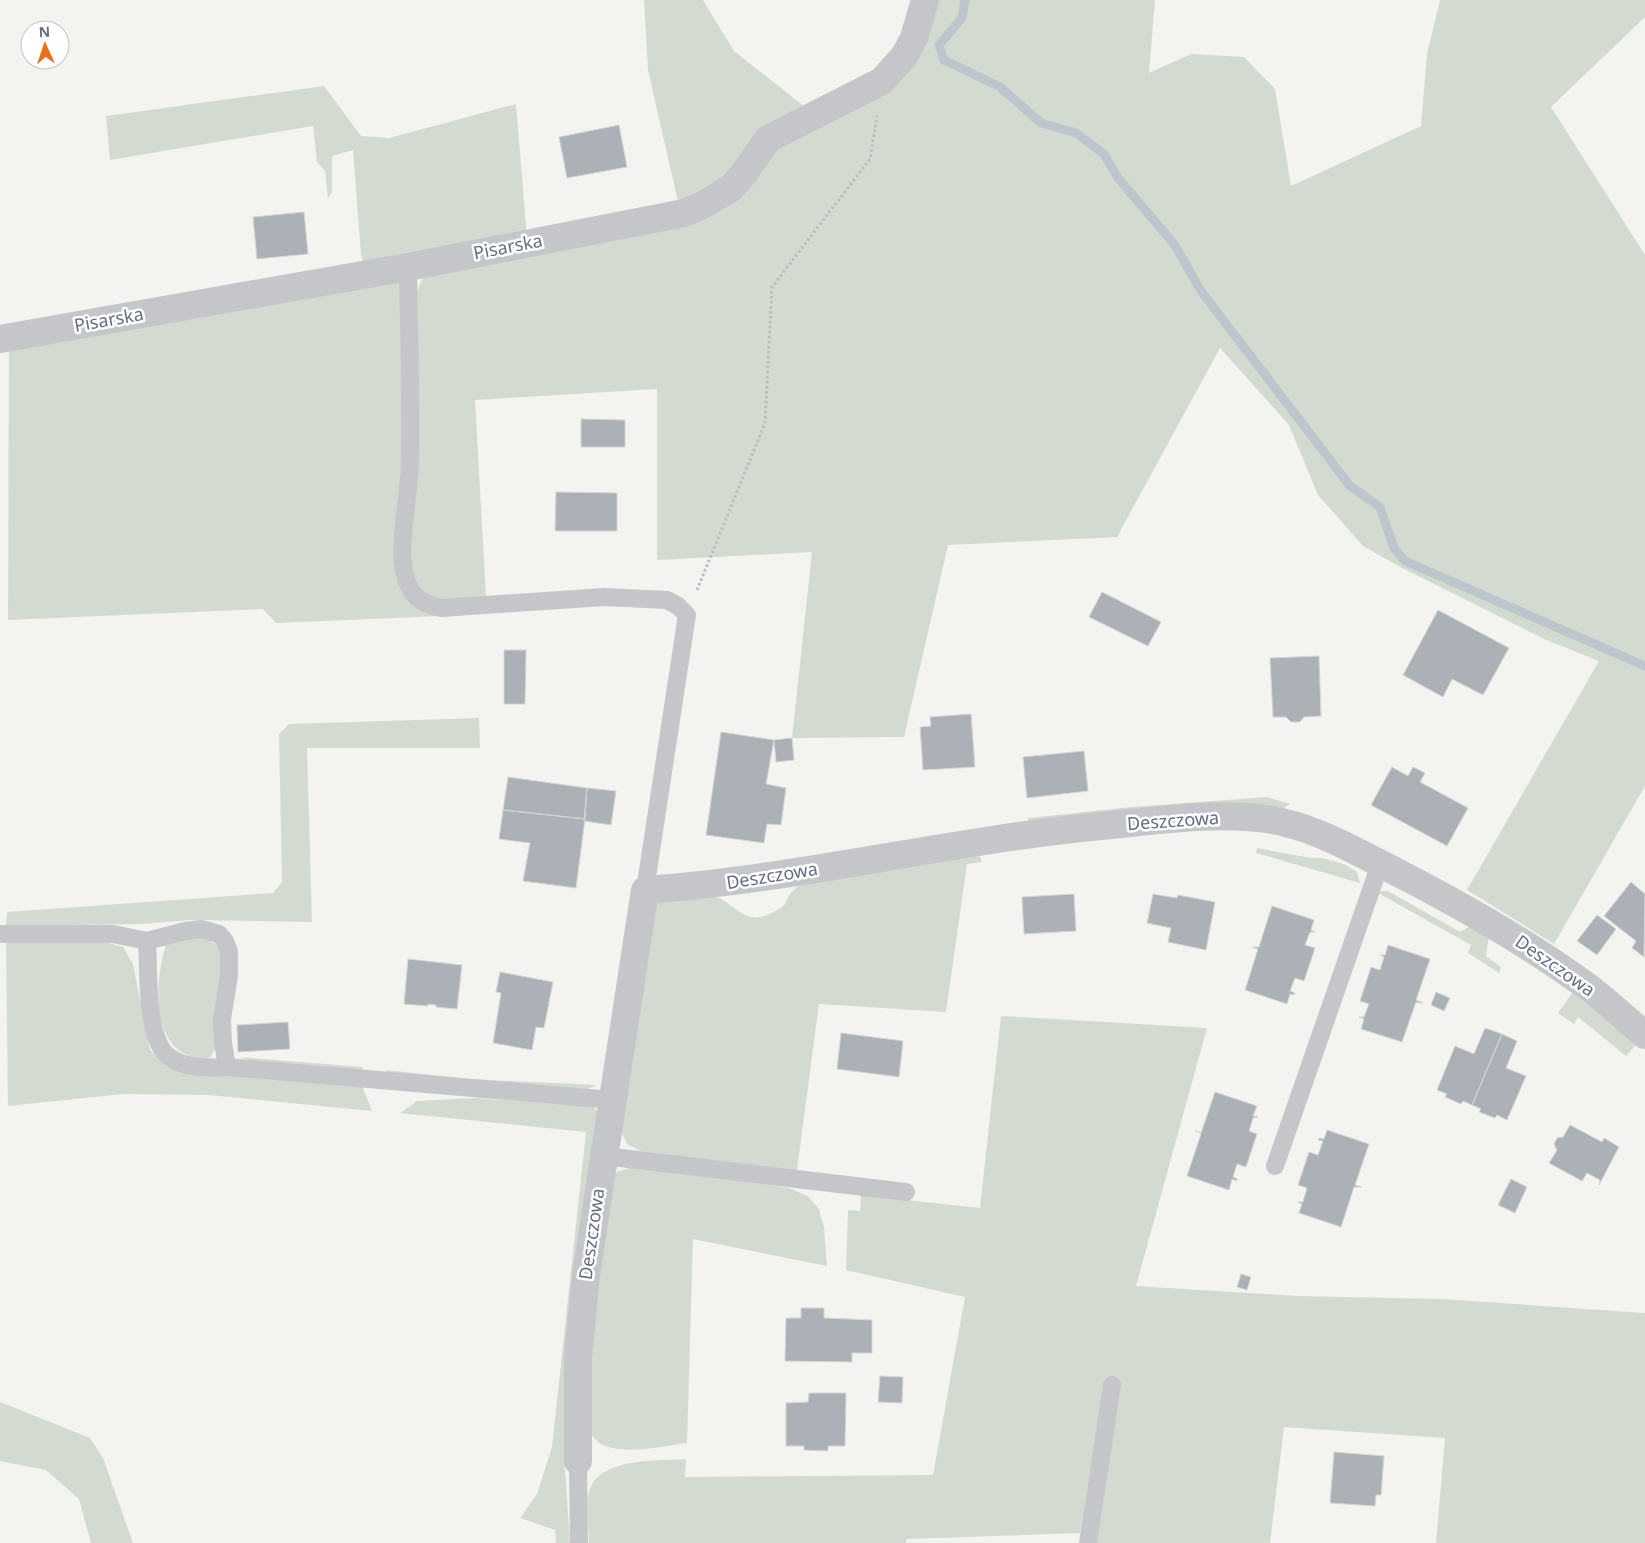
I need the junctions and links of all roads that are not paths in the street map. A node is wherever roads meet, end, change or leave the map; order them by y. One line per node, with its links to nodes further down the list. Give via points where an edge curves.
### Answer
1 (925, 0): 2 (street, Pisarska, via 914,38 905,55 882,81 768,139 731,188 701,206)
2 (408, 267): 3 (street, Pisarska); 5 (lane, Deszczowa, via 410,463 403,550 404,574 412,593 424,604 441,608 604,597 655,598 673,603 687,615)
3 (0, 339)
4 (1380, 864): 5 (street, Deszczowa, via 1333,839 1292,825 1267,819 1197,818 1047,830 794,874); 8 (street, Deszczowa, via 1454,901 1533,949 1593,991); 12 (lane)
5 (645, 890): 10 (street, Deszczowa)
6 (0, 934): 7 (lane, via 113,934)
7 (147, 940): 9 (lane, via 152,1024 158,1043 168,1056 184,1064); 9 (lane, via 201,930 219,934 225,941 229,952 229,975 222,1019)
8 (1645, 1035)
9 (227, 1067): 10 (lane)
10 (612, 1100): 11 (street, Deszczowa)
11 (604, 1156): 13 (lane); 15 (street, Deszczowa, via 588,1257 578,1357)
12 (1275, 1166)
13 (906, 1192)
14 (1112, 1385): 17 (lane)
15 (578, 1461): 16 (lane)
16 (579, 1543)
17 (1088, 1543)

